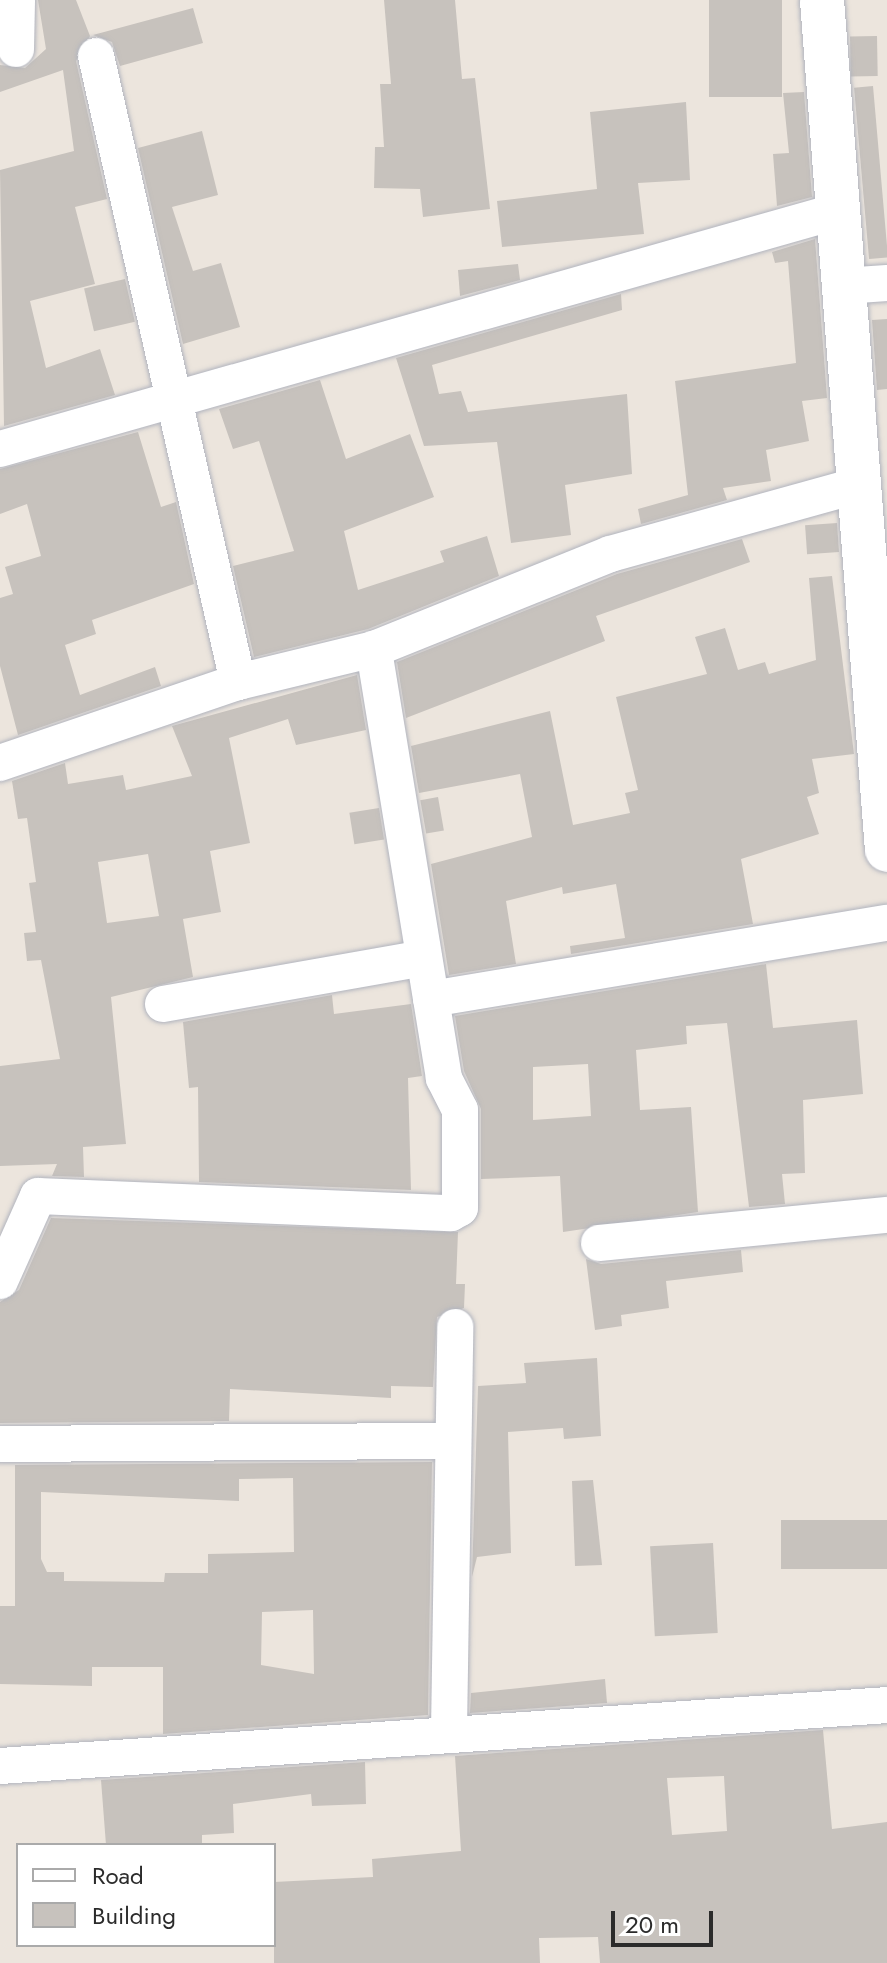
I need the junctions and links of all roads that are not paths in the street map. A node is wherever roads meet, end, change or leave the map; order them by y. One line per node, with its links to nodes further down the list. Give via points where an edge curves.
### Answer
1 (17, 0): 3 (street)
2 (822, 0): 5 (street)
3 (16, 49)
4 (96, 56): 8 (street)
5 (838, 211): 7 (street); 8 (street)
6 (887, 283): 7 (street)
7 (843, 286): 10 (street)
8 (175, 394): 9 (street); 13 (street)
9 (0, 449)
10 (858, 485): 11 (street); 12 (street, via 610,554)
11 (876, 579): 15 (street)
12 (374, 649): 13 (street); 17 (street)
13 (238, 682): 14 (street)
14 (0, 763)
15 (887, 850)
16 (887, 923): 18 (street)
17 (424, 958): 18 (street); 19 (street)
18 (431, 999): 22 (street, via 444,1078 460,1110 460,1208 451,1213 38,1196)
19 (163, 1004)
20 (887, 1215): 21 (street)
21 (599, 1243)
22 (0, 1281)
23 (455, 1327): 24 (street)
24 (453, 1441): 25 (street); 27 (street)
25 (0, 1444)
26 (887, 1705): 27 (street)
27 (449, 1731): 28 (street)
28 (0, 1766)

